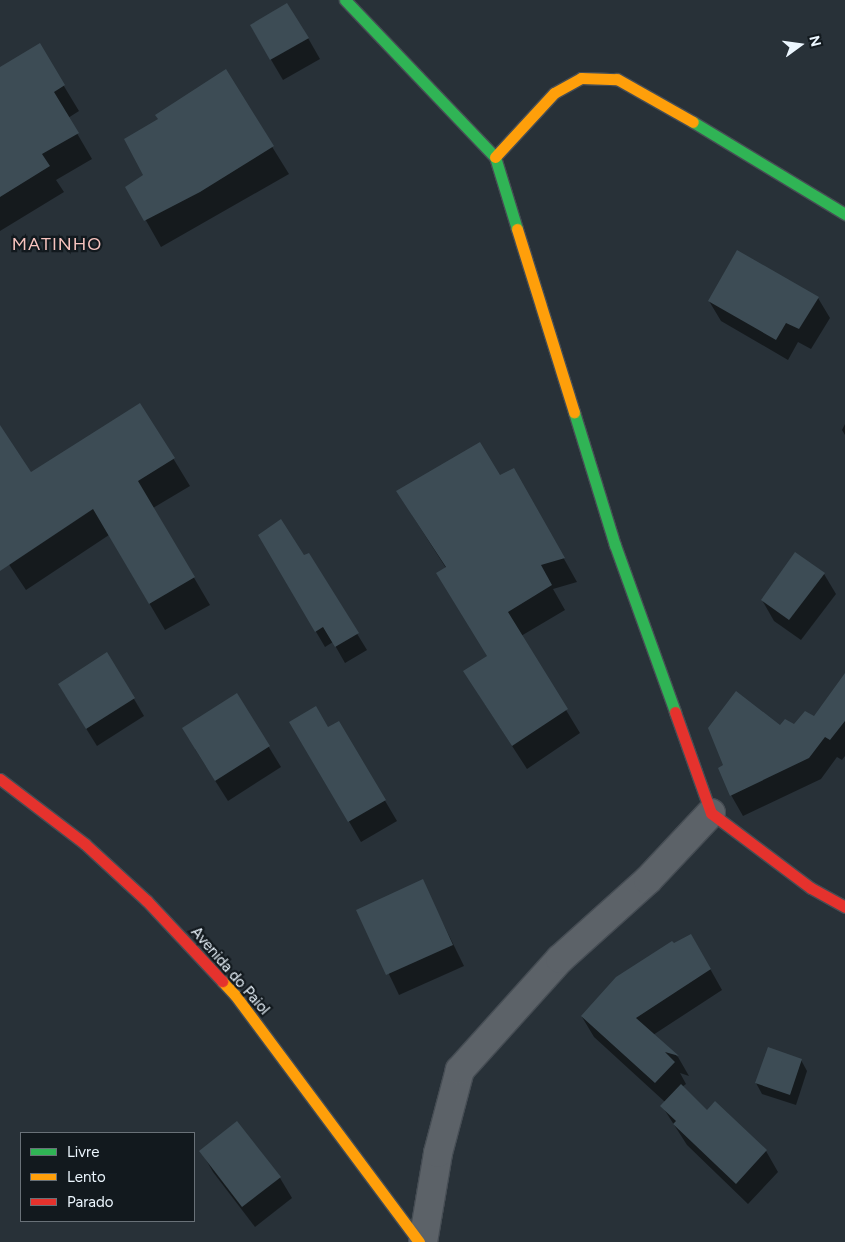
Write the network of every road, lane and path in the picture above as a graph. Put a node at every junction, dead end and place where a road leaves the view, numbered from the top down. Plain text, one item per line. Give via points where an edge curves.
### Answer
1 (345, 0) edge
2 (494, 158) junction
3 (845, 214) edge
4 (0, 779) edge
5 (711, 813) junction
6 (845, 907) edge
7 (419, 1242) edge
8 (423, 1242) edge

1 - 2 street
2 - 3 street via 554,93 581,78 617,79
2 - 5 street via 615,545
4 - 7 street, Avenida do Paiol via 85,844 147,901 235,995
5 - 6 street via 811,888
5 - 8 street via 648,880 560,959 460,1070 438,1153

